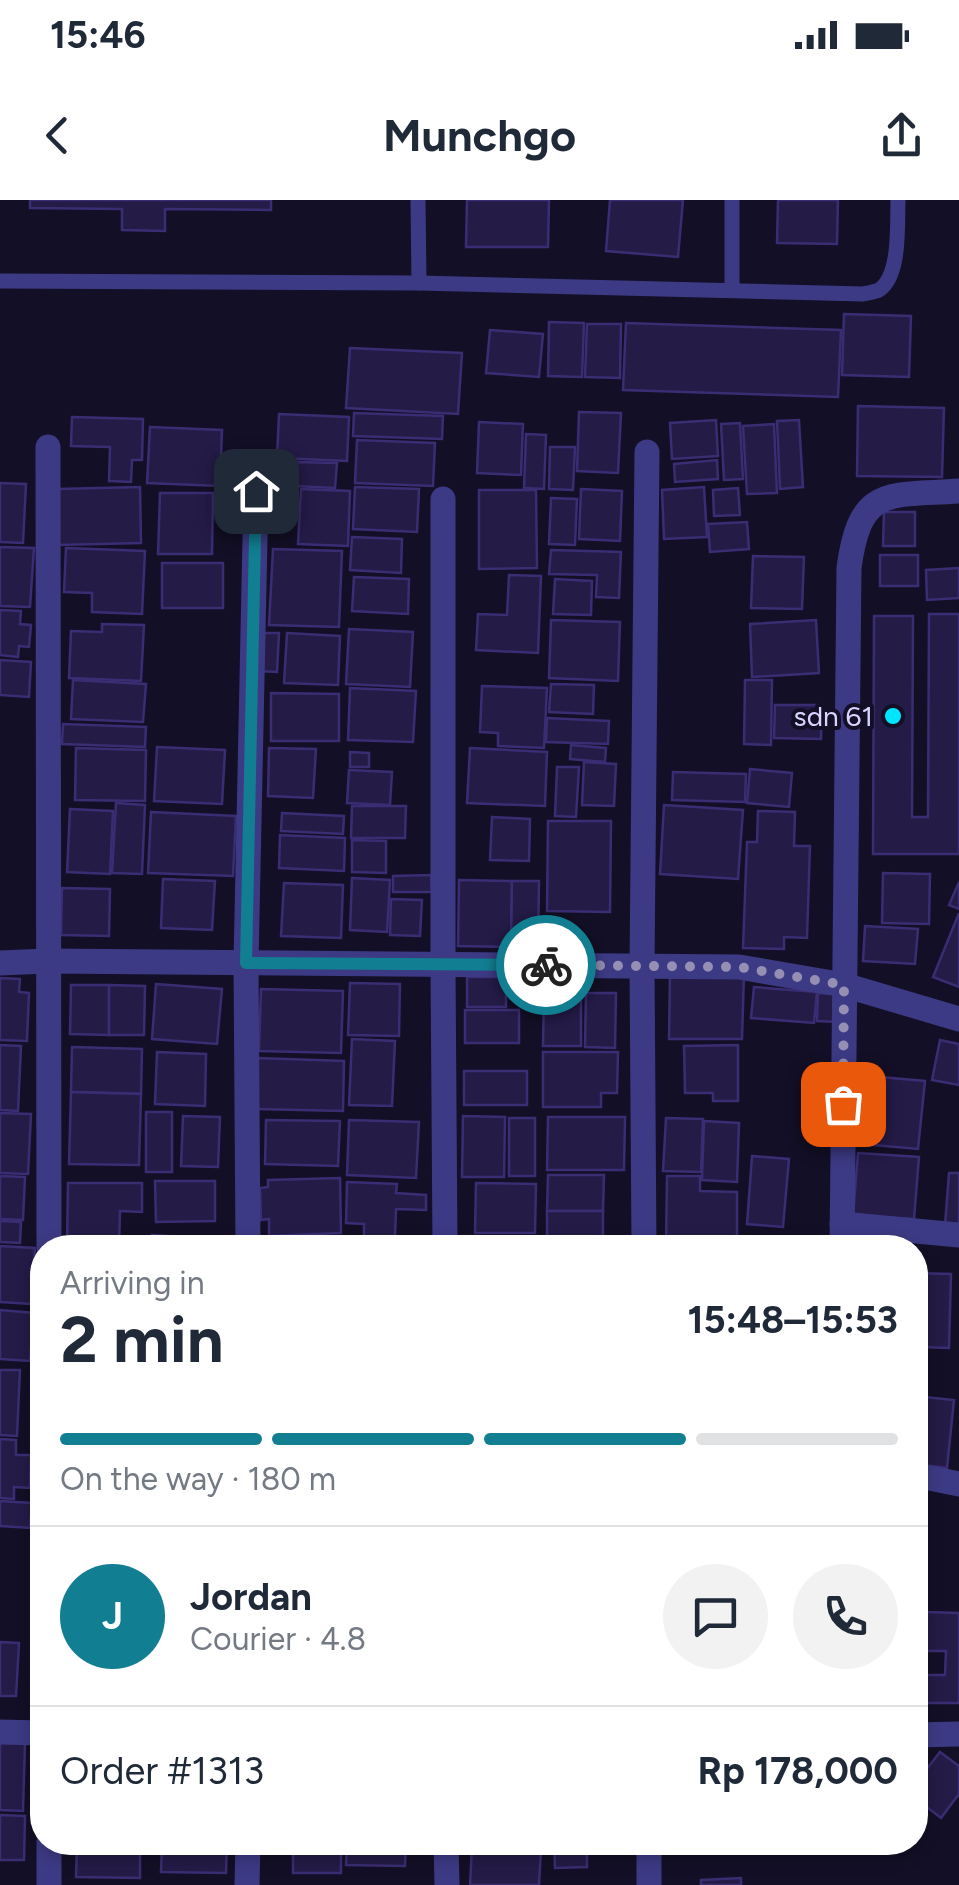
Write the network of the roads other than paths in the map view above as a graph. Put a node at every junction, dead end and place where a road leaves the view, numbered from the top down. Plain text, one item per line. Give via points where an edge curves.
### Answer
1 (418, 200) edge
2 (732, 200) edge
3 (898, 200) edge
4 (0, 281) edge
5 (419, 283) junction
6 (732, 290) junction
7 (48, 448) dead end
8 (647, 452) dead end
9 (256, 491) dead end
10 (959, 491) edge
11 (443, 499) dead end
12 (47, 961) junction
13 (0, 963) edge
14 (246, 963) junction
15 (443, 965) junction
16 (642, 965) junction
17 (844, 985) junction
18 (959, 1019) edge
19 (959, 1234) edge
20 (48, 1235) edge
21 (248, 1235) edge
22 (446, 1235) edge
23 (644, 1235) edge
24 (842, 1235) edge
25 (900, 1235) edge
26 (928, 1478) edge
27 (959, 1484) edge
28 (0, 1732) edge
29 (30, 1733) edge
30 (959, 1734) edge
31 (928, 1735) edge
32 (49, 1855) edge
33 (248, 1855) edge
34 (446, 1855) edge
35 (648, 1855) edge
36 (49, 1885) edge
37 (248, 1885) edge
38 (447, 1885) edge
39 (648, 1885) edge

1 - 5 lane
2 - 6 lane
3 - 6 lane via 896,253 877,292
4 - 5 lane
5 - 6 lane
7 - 12 street
8 - 16 street
9 - 14 street
10 - 17 street via 888,496 867,510 853,540
11 - 15 street
12 - 13 street
12 - 14 street
12 - 20 street
14 - 15 street
14 - 21 street
15 - 16 street
15 - 22 street
16 - 17 street via 739,967
16 - 23 street
17 - 18 street
17 - 24 street
19 - 25 street
26 - 27 street
28 - 29 street
30 - 31 street
32 - 36 street
33 - 37 street
34 - 38 street
35 - 39 street

